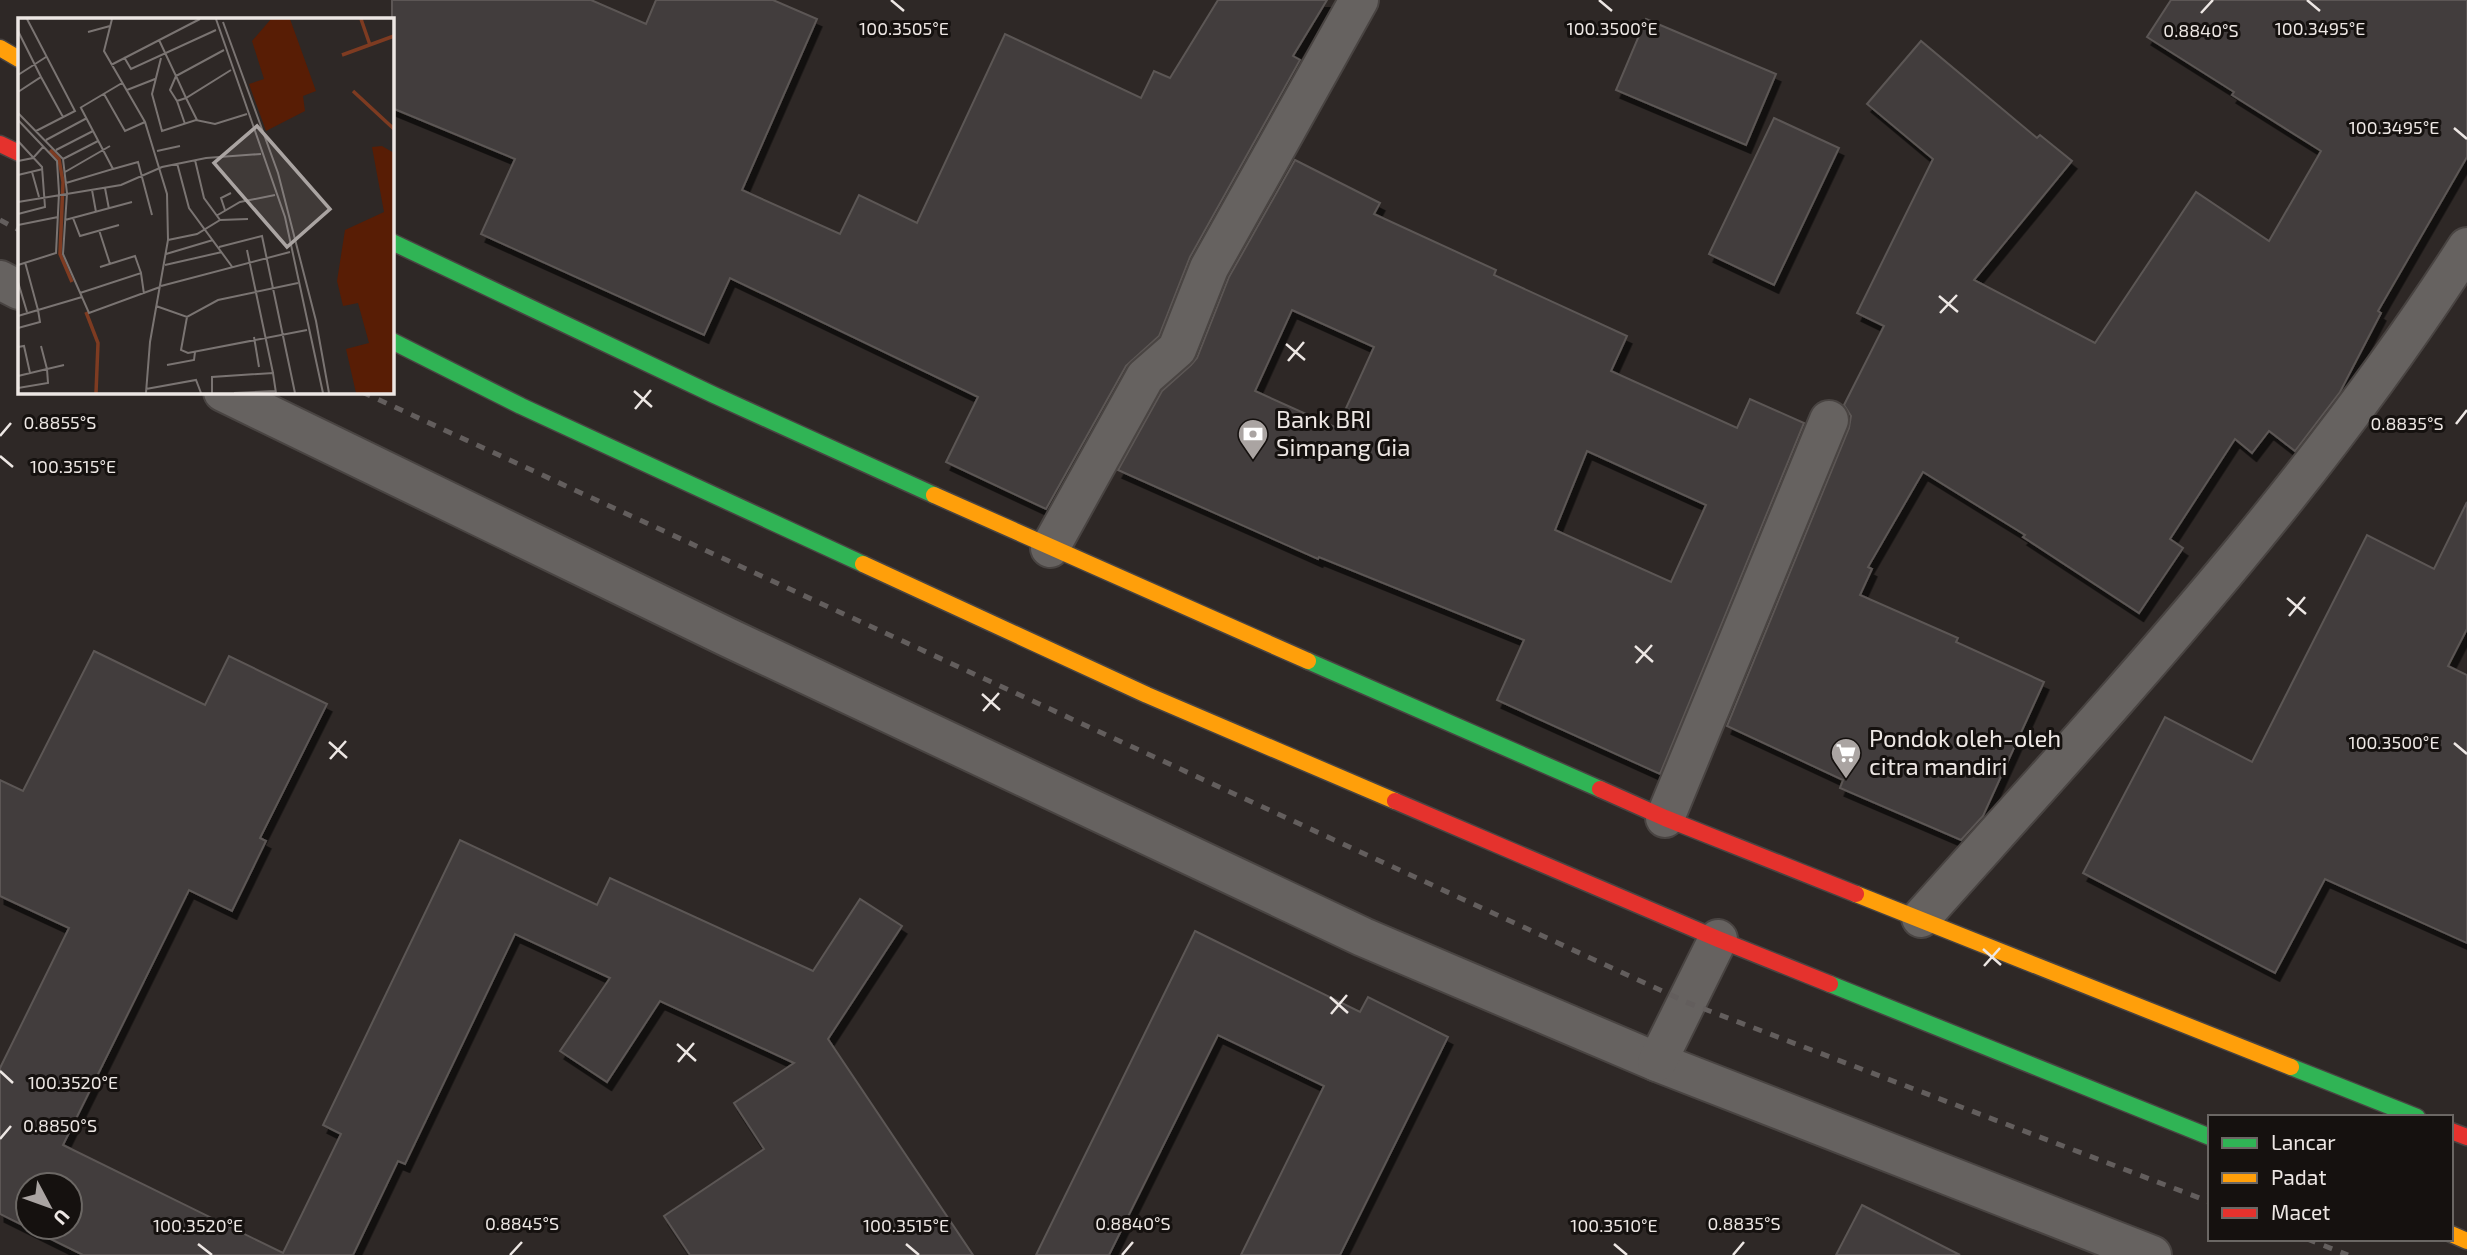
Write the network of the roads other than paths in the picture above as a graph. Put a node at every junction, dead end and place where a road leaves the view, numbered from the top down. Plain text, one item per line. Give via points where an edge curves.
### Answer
1 (1359, 0) edge
2 (0, 48) edge
3 (18, 58) edge
4 (0, 144) edge
5 (18, 153) edge
6 (394, 243) edge
7 (2467, 247) edge
8 (0, 280) edge
9 (18, 289) edge
10 (394, 342) edge
11 (227, 394) edge
12 (1829, 420) dead end
13 (1050, 548) junction
14 (1665, 818) junction
15 (1921, 918) junction
16 (1718, 939) junction
17 (1657, 1062) junction
18 (2412, 1115) edge
19 (2208, 1136) edge
20 (2152, 1255) edge

1 - 13 street via 1209,268 1177,349 1145,377
2 - 3 highway
4 - 5 highway
6 - 13 highway
7 - 15 street via 2335,438 2176,632
8 - 9 street
10 - 16 highway via 521,406 1147,695
11 - 17 street via 727,637 1363,937
12 - 14 street
13 - 14 highway
14 - 15 highway
15 - 18 highway
16 - 17 street
16 - 19 highway
17 - 20 street

